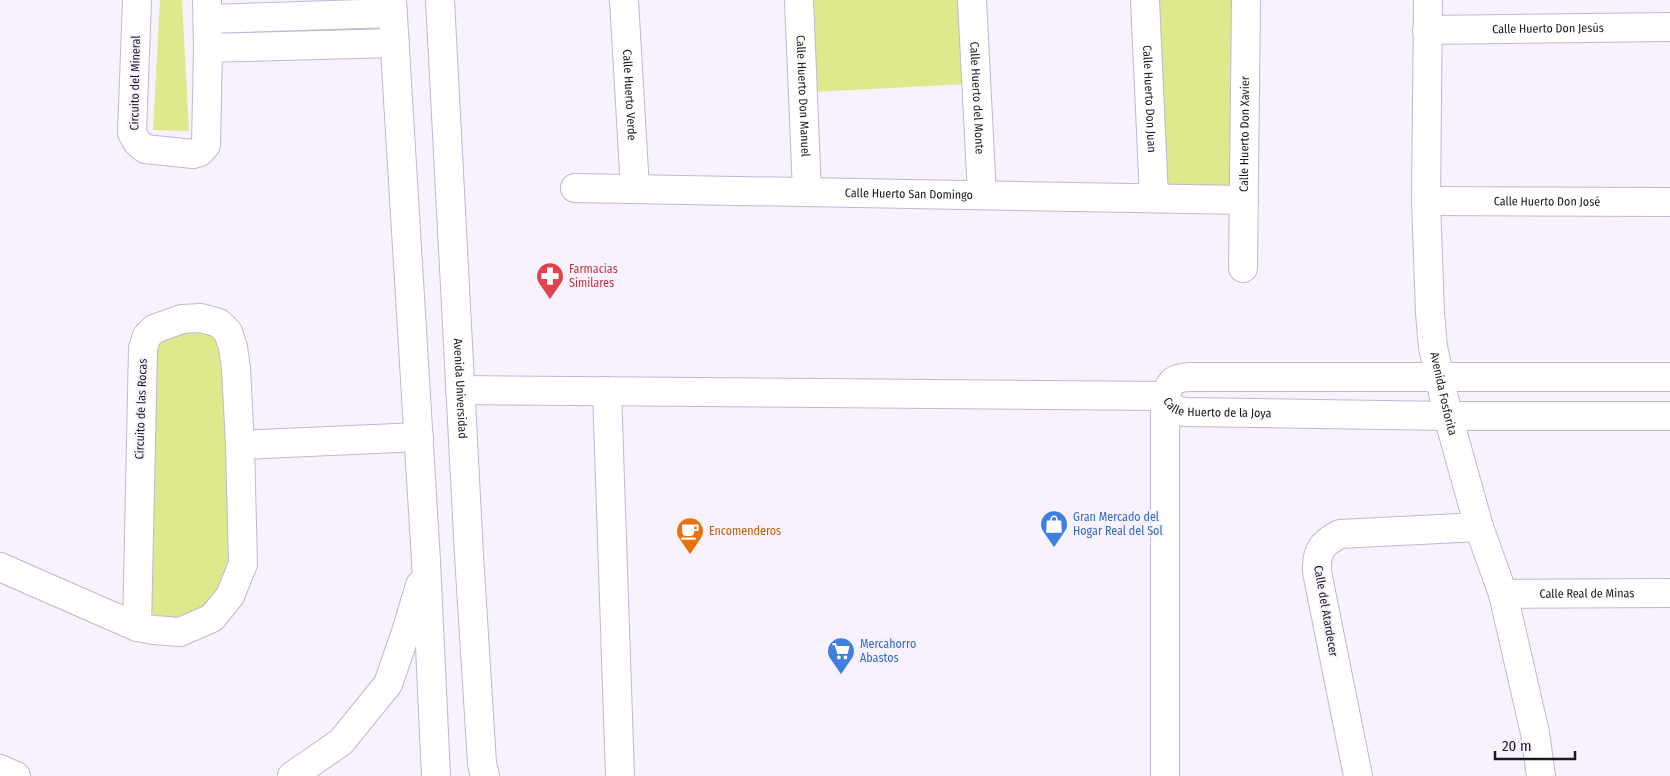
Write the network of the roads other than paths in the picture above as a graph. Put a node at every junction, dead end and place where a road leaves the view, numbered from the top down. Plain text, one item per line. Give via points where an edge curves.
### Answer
1 (137, 0) edge
2 (440, 0) edge
3 (624, 0) edge
4 (798, 0) edge
5 (972, 0) edge
6 (1145, 0) edge
7 (1246, 0) edge
8 (1428, 0) edge
9 (393, 6) edge
10 (207, 10) edge
11 (1670, 27) edge
12 (1428, 30) junction
13 (395, 43) junction
14 (208, 48) junction
15 (575, 188) dead end
16 (635, 189) junction
17 (807, 192) junction
18 (982, 195) junction
19 (1154, 198) junction
20 (1244, 200) junction
21 (1426, 201) junction
22 (1670, 202) edge
23 (1243, 268) dead end
24 (1670, 377) edge
25 (1439, 378) junction
26 (460, 390) junction
27 (607, 391) junction
28 (1165, 396) junction
29 (1448, 416) junction
30 (1670, 416) edge
31 (419, 437) junction
32 (240, 445) junction
33 (1479, 527) junction
34 (469, 555) junction
35 (426, 561) junction
36 (0, 567) edge
37 (1670, 593) edge
38 (1503, 594) junction
39 (137, 627) junction
40 (0, 769) edge
41 (16, 776) edge
42 (293, 776) edge
43 (436, 776) edge
44 (485, 776) edge
45 (620, 776) edge
46 (1165, 776) edge
47 (1358, 776) edge
48 (1541, 776) edge

1 - 14 street, Circuito del Mineral via 132,133 144,149 193,154 206,145
2 - 26 street, Avenida Universidad
3 - 16 street, Calle Huerto Verde
4 - 17 street, Calle Huerto Don Manuel
5 - 18 street, Calle Huerto del Monte
6 - 19 street, Calle Huerto Don Juan
7 - 20 street, Calle Huerto Don Xavier
8 - 12 street, Avenida Fosforita
9 - 10 street, Circuito del Mineral
9 - 13 street
10 - 14 street, Circuito del Mineral
11 - 12 street, Calle Huerto Don Jesús
12 - 21 street, Avenida Fosforita
13 - 14 street
13 - 31 street
15 - 16 street, Calle Huerto San Domingo
16 - 17 street, Calle Huerto San Domingo
17 - 18 street, Calle Huerto San Domingo
18 - 19 street, Calle Huerto San Domingo
19 - 20 street, Calle Huerto San Domingo
20 - 23 street, Calle Huerto Don Xavier
21 - 22 street, Calle Huerto Don José
21 - 25 street, Avenida Fosforita via 1430,313
24 - 25 street, Calle Huerto de la Joya
25 - 28 street, Calle Huerto de la Joya via 1190,376 1177,378 1169,384
25 - 29 street, Avenida Fosforita
26 - 27 street
26 - 34 street, Avenida Universidad
27 - 28 street
27 - 45 street
28 - 29 street, Calle Huerto de la Joya via 1169,405 1177,411 1186,412
28 - 46 street
29 - 30 street, Calle Huerto de la Joya
29 - 33 street, Avenida Fosforita
31 - 32 street
31 - 35 street
32 - 39 street, Circuito de las Rocas via 243,564 230,596 212,618 180,632
32 - 39 street, Circuito de las Rocas via 236,368 228,332 220,323 201,318 182,319 154,329 147,336 143,348 141,373
33 - 38 street, Avenida Fosforita
33 - 47 street, Calle del Atardecer via 1340,534 1321,548 1316,560 1317,572
34 - 35 street
34 - 44 street, Avenida Universidad
35 - 42 street via 388,684 341,742
35 - 43 street
36 - 39 street, Circuito de las Rocas
37 - 38 street, Calle Real de Minas
38 - 48 street, Avenida Fosforita via 1535,733
40 - 41 street

